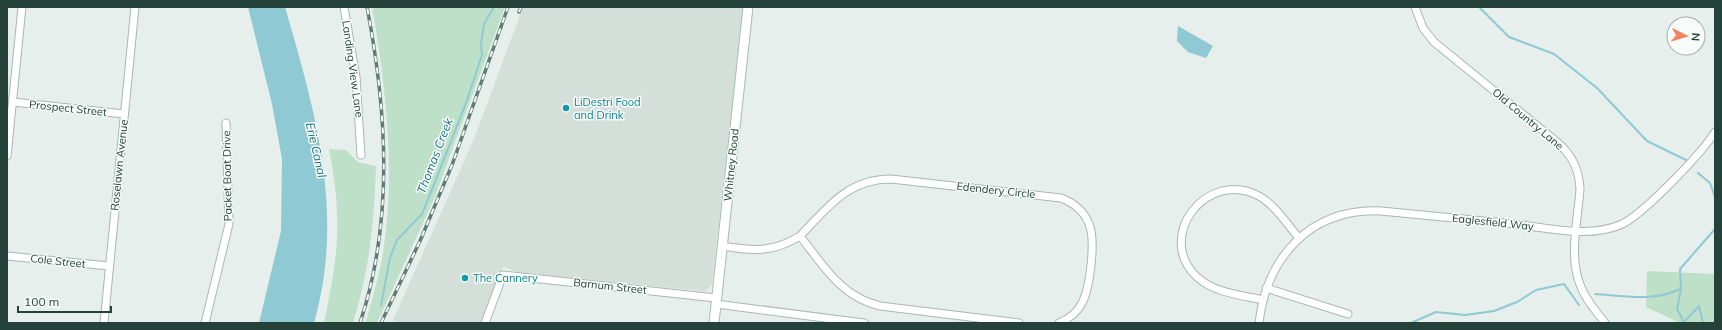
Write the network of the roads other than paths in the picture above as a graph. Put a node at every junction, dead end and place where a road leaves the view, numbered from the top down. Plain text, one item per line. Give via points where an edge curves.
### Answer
1 (22, 7) edge
2 (135, 7) edge
3 (344, 7) edge
4 (748, 7) edge
5 (1415, 7) edge
6 (13, 102) junction
7 (124, 114) junction
8 (226, 122) dead end
9 (1715, 132) edge
10 (361, 154) dead end
11 (7, 156) edge
12 (1577, 231) junction
13 (800, 236) junction
14 (1299, 238) junction
15 (722, 246) junction
16 (7, 256) edge
17 (109, 266) junction
18 (1266, 288) junction
19 (1263, 300) junction
20 (716, 301) junction
21 (1348, 314) dead end
22 (104, 323) edge
23 (206, 323) edge
24 (485, 323) edge
25 (714, 323) edge
26 (864, 323) edge
27 (1019, 323) edge
28 (1059, 323) edge
29 (1259, 323) edge
30 (1606, 323) edge

1 - 6 street
2 - 7 street, Roselawn Avenue
3 - 10 street, Landing View Lane via 356,77
4 - 15 main road, Whitney Road
5 - 12 street, Old Country Lane via 1423,28 1434,42 1557,142 1572,159 1580,179
6 - 7 street, Prospect Street
6 - 11 street
7 - 17 street, Roselawn Avenue
8 - 23 street, Packet Boat Drive via 229,224
9 - 12 street, Eaglesfield Way via 1702,151 1634,218 1612,228
12 - 14 street, Eaglesfield Way via 1369,210 1346,213 1333,218
12 - 30 street, Old Country Lane via 1575,254 1578,279 1584,294
13 - 15 street, Edendery Circle via 768,250
13 - 27 street via 834,280 864,302
13 - 28 street, Edendery Circle via 845,192 859,184 874,180 891,179 1061,198 1073,203 1084,214 1092,238 1085,298 1073,315
14 - 18 street, Eaglesfield Way via 1281,257
14 - 19 street via 1264,200 1246,192 1219,192 1201,201 1191,212 1183,231 1182,245 1186,261 1193,272 1204,283 1216,289
15 - 20 main road, Whitney Road
16 - 17 street, Cole Street
17 - 22 street, Roselawn Avenue
18 - 19 street, Eaglesfield Way
18 - 21 street
19 - 29 street, Eaglesfield Way
20 - 24 street, Barnum Street via 503,275
20 - 25 main road, Whitney Road
20 - 26 street, Barnum Street

